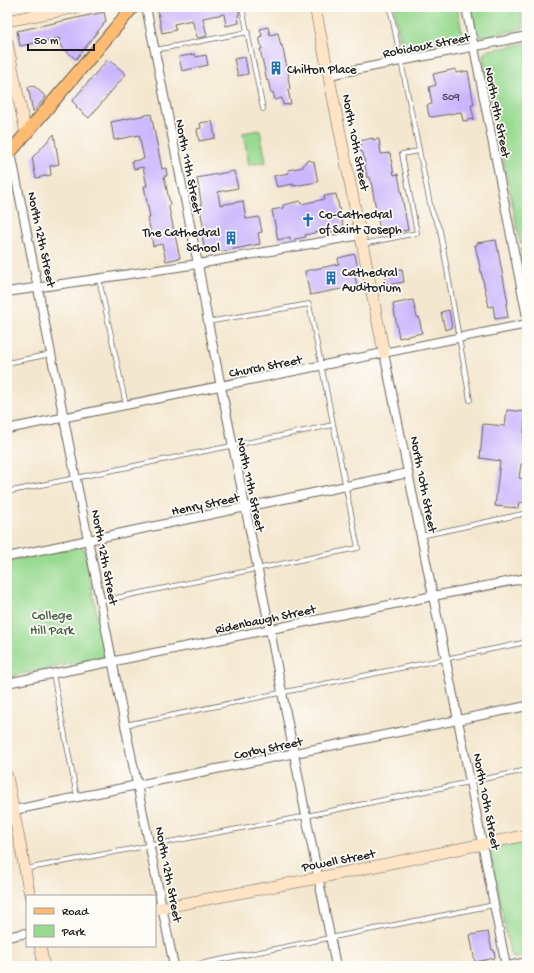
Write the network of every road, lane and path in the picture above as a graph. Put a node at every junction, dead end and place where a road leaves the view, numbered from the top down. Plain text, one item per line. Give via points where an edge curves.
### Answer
1 (78, 7) edge
2 (133, 7) edge
3 (146, 7) edge
4 (242, 7) edge
5 (315, 7) edge
6 (390, 7) edge
7 (466, 7) edge
8 (7, 21) edge
9 (248, 32) junction
10 (527, 36) edge
11 (7, 42) edge
12 (474, 46) junction
13 (155, 50) junction
14 (401, 61) junction
15 (329, 75) junction
16 (263, 109) dead end
17 (26, 134) junction
18 (419, 151) junction
19 (9, 154) edge
20 (362, 239) junction
21 (198, 264) junction
22 (99, 279) junction
23 (38, 287) junction
24 (7, 292) edge
25 (527, 317) edge
26 (208, 322) junction
27 (527, 324) edge
28 (458, 338) junction
29 (384, 353) junction
30 (51, 354) junction
31 (7, 363) edge
32 (322, 365) junction
33 (220, 386) junction
34 (470, 400) dead end
35 (126, 405) junction
36 (64, 417) junction
37 (333, 425) junction
38 (7, 429) edge
39 (232, 445) junction
40 (408, 473) junction
41 (76, 477) junction
42 (345, 486) junction
43 (7, 492) edge
44 (245, 507) junction
45 (527, 514) edge
46 (421, 536) junction
47 (88, 540) junction
48 (7, 557) edge
49 (258, 569) junction
50 (527, 578) edge
51 (433, 596) junction
52 (101, 601) junction
53 (270, 630) junction
54 (527, 642) edge
55 (445, 659) junction
56 (113, 662) junction
57 (53, 674) junction
58 (7, 683) edge
59 (282, 692) junction
60 (527, 706) edge
61 (458, 720) junction
62 (125, 725) junction
63 (294, 754) junction
64 (527, 770) edge
65 (7, 776) edge
66 (470, 782) junction
67 (138, 785) junction
68 (77, 798) junction
69 (14, 810) junction
70 (306, 816) junction
71 (527, 835) edge
72 (150, 845) junction
73 (483, 845) junction
74 (25, 869) junction
75 (318, 878) junction
76 (30, 895) edge
77 (494, 905) junction
78 (159, 908) edge
79 (26, 933) edge
80 (7, 937) edge
81 (331, 938) junction
82 (40, 947) edge
83 (527, 962) edge
84 (44, 966) edge
85 (174, 966) edge
86 (189, 966) edge
87 (336, 966) edge
88 (507, 966) edge

1 - 8 street
2 - 17 main road
3 - 13 street, North 11th Street
4 - 9 lane
5 - 15 street, North 10th Street
6 - 14 lane
7 - 12 street, North 9th Street
9 - 13 lane
9 - 16 lane
10 - 12 street, Robidoux Street
11 - 17 street
12 - 14 street, Robidoux Street
12 - 25 street, North 9th Street
13 - 21 street, North 11th Street
14 - 15 street, Robidoux Street
14 - 18 lane
15 - 20 street, North 10th Street
17 - 19 main road
18 - 20 lane via 402,154 417,233
18 - 28 lane via 431,209 440,230
19 - 23 street, North 12th Street
20 - 21 street
20 - 29 street, North 10th Street
21 - 22 street
21 - 26 street, North 11th Street
22 - 23 street
22 - 35 lane
23 - 24 street
23 - 30 street, North 12th Street
26 - 32 lane via 310,304
26 - 33 street, North 11th Street
27 - 28 street, Church Street
28 - 29 street, Church Street
28 - 34 lane
29 - 32 street, Church Street
29 - 40 street, North 10th Street
30 - 31 lane
30 - 36 street, North 12th Street
32 - 33 street, Church Street
32 - 37 lane
33 - 35 street, Church Street
33 - 39 street, North 11th Street
35 - 36 street, Church Street
36 - 38 street, Church Street
36 - 41 street, North 12th Street
37 - 39 lane
37 - 42 lane
39 - 41 lane
39 - 44 street, North 11th Street
40 - 42 street, Henry Street
40 - 46 street, North 10th Street
41 - 43 lane
41 - 47 street, North 12th Street
42 - 44 street, Henry Street
42 - 49 lane via 358,548
44 - 47 street, Henry Street
44 - 49 street, North 11th Street
45 - 46 lane
46 - 51 street, North 10th Street
47 - 48 street, Henry Street
47 - 52 street, North 12th Street
49 - 52 lane
49 - 53 street, North 11th Street
50 - 51 street, Ridenbaugh Street
51 - 53 street, Ridenbaugh Street
51 - 55 street, North 10th Street
52 - 56 street, North 12th Street
53 - 56 street, Ridenbaugh Street
53 - 59 street, North 11th Street
54 - 55 lane
55 - 59 lane
55 - 61 street, North 10th Street
56 - 57 street, Ridenbaugh Street
56 - 62 street, North 12th Street
57 - 58 street, Ridenbaugh Street
57 - 68 lane
59 - 62 lane
59 - 63 street, North 11th Street
60 - 61 street, Corby Street
61 - 63 street, Corby Street
61 - 66 street, North 10th Street
62 - 67 street, North 12th Street
63 - 67 street, Corby Street
63 - 70 street, North 11th Street
64 - 66 lane
65 - 69 street
66 - 70 lane
66 - 73 street, North 10th Street
67 - 68 street, Corby Street
67 - 72 street, North 12th Street
68 - 69 street, Corby Street
69 - 74 street
70 - 72 lane
70 - 75 street, North 11th Street
71 - 73 street, Powell Street
72 - 74 lane
72 - 78 street, North 12th Street
73 - 75 street, Powell Street
73 - 77 street, North 10th Street
74 - 76 street
75 - 78 street, Powell Street
75 - 81 street, North 11th Street
77 - 81 lane
77 - 88 street, North 10th Street
78 - 85 street, North 12th Street
79 - 80 street
81 - 86 lane
81 - 87 street, North 11th Street
82 - 84 street
83 - 88 street

